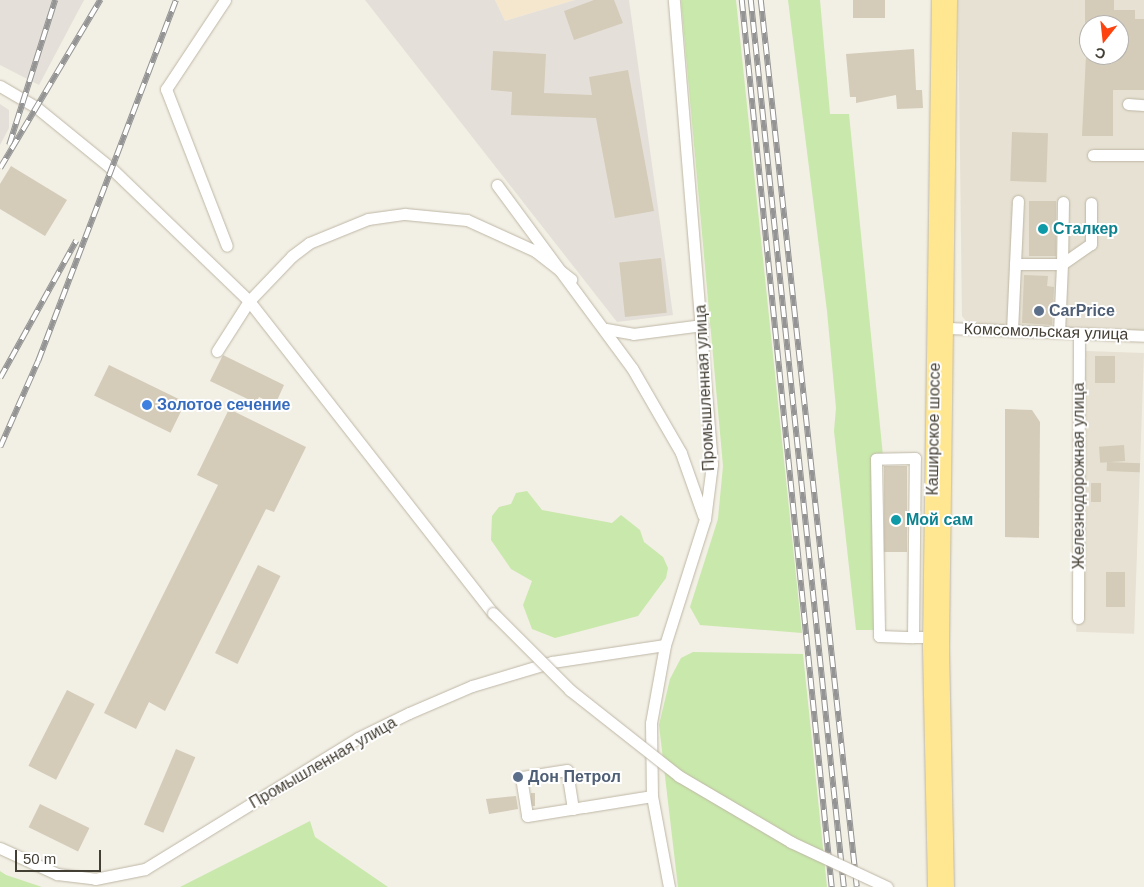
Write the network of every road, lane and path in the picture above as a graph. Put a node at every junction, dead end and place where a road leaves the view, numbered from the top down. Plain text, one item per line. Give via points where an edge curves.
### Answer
1 (225, 0) edge
2 (674, 0) edge
3 (939, 0) edge
4 (950, 0) edge
5 (0, 86) edge
6 (1128, 104) dead end
7 (1144, 105) edge
8 (1093, 155) dead end
9 (1144, 155) edge
10 (496, 185) dead end
11 (1018, 202) dead end
12 (1063, 202) dead end
13 (1091, 203) dead end
14 (227, 246) dead end
15 (1015, 264) junction
16 (1062, 264) junction
17 (571, 280) junction
18 (249, 301) junction
19 (702, 325) junction
20 (606, 328) junction
21 (948, 328) junction
22 (1012, 331) junction
23 (1059, 332) junction
24 (1079, 333) junction
25 (1144, 336) edge
26 (217, 352) dead end
27 (704, 519) junction
28 (1078, 618) dead end
29 (913, 637) junction
30 (930, 637) junction
31 (665, 645) junction
32 (652, 796) junction
33 (573, 809) junction
34 (0, 848) edge
35 (668, 887) edge
36 (887, 887) edge
37 (935, 887) edge
38 (947, 887) edge

1 - 14 street via 166,89
2 - 19 street, Промышленная улица
3 - 30 main road, Каширское шоссе
4 - 21 main road, Каширское шоссе
5 - 18 street via 36,107 112,168
6 - 7 street
8 - 9 street
10 - 17 street
11 - 15 street
12 - 16 street
13 - 16 street via 1091,244
15 - 16 street
15 - 22 street
16 - 23 street
17 - 18 street via 534,251 501,233 459,219 405,214 368,219 309,243
17 - 20 street
18 - 26 street
18 - 36 street, bridge via 493,613 570,690 665,766 761,826
19 - 20 street via 633,334
19 - 27 street, Промышленная улица via 712,464
20 - 27 street via 681,453
21 - 22 street, Комсомольская улица
21 - 38 main road, Каширское шоссе via 942,648
22 - 23 street, Комсомольская улица
23 - 24 street, Комсомольская улица
24 - 25 street, Комсомольская улица
24 - 28 street, Железнодорожная улица
27 - 31 street, Промышленная улица
29 - 29 street via 879,636 876,459 915,458
29 - 30 street
30 - 37 main road, Каширское шоссе
31 - 32 street via 651,723
31 - 34 street, Промышленная улица via 552,662 472,686 409,713 358,738 145,869 86,878 57,874
32 - 33 street
32 - 35 street
33 - 33 street via 527,816 521,777 567,770

